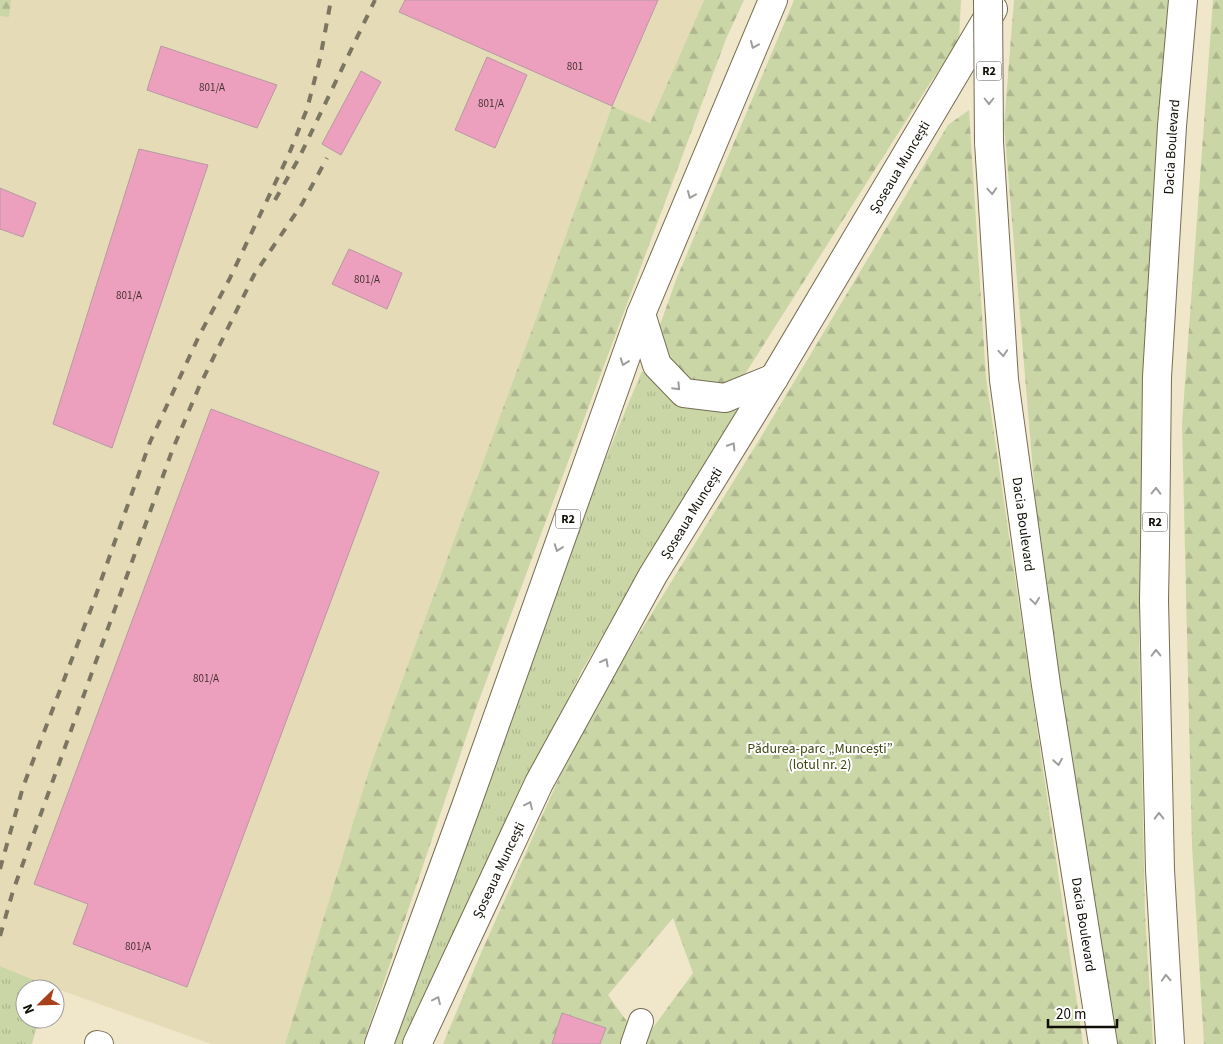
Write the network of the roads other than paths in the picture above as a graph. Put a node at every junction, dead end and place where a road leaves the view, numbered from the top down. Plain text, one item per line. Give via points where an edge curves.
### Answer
1 (773, 0) edge
2 (988, 0) edge
3 (998, 0) edge
4 (1183, 0) edge
5 (641, 314) junction
6 (774, 378) junction
7 (641, 1021) dead end
8 (379, 1044) edge
9 (417, 1044) edge
10 (633, 1044) edge
11 (1103, 1044) edge
12 (1170, 1044) edge

1 -> 5 main road, R2
2 -> 11 main road, Dacia Boulevard / R2, bridge via 989,142 1004,380 1046,685
3 - 6 main road, Șoseaua Muncești
12 -> 4 main road, Dacia Boulevard / R2 via 1160,870 1155,582 1157,377
5 -> 6 main road via 657,365 684,394 725,398
5 -> 8 main road, R2
9 -> 6 main road, Șoseaua Muncești via 539,783 653,575
7 - 10 lane

